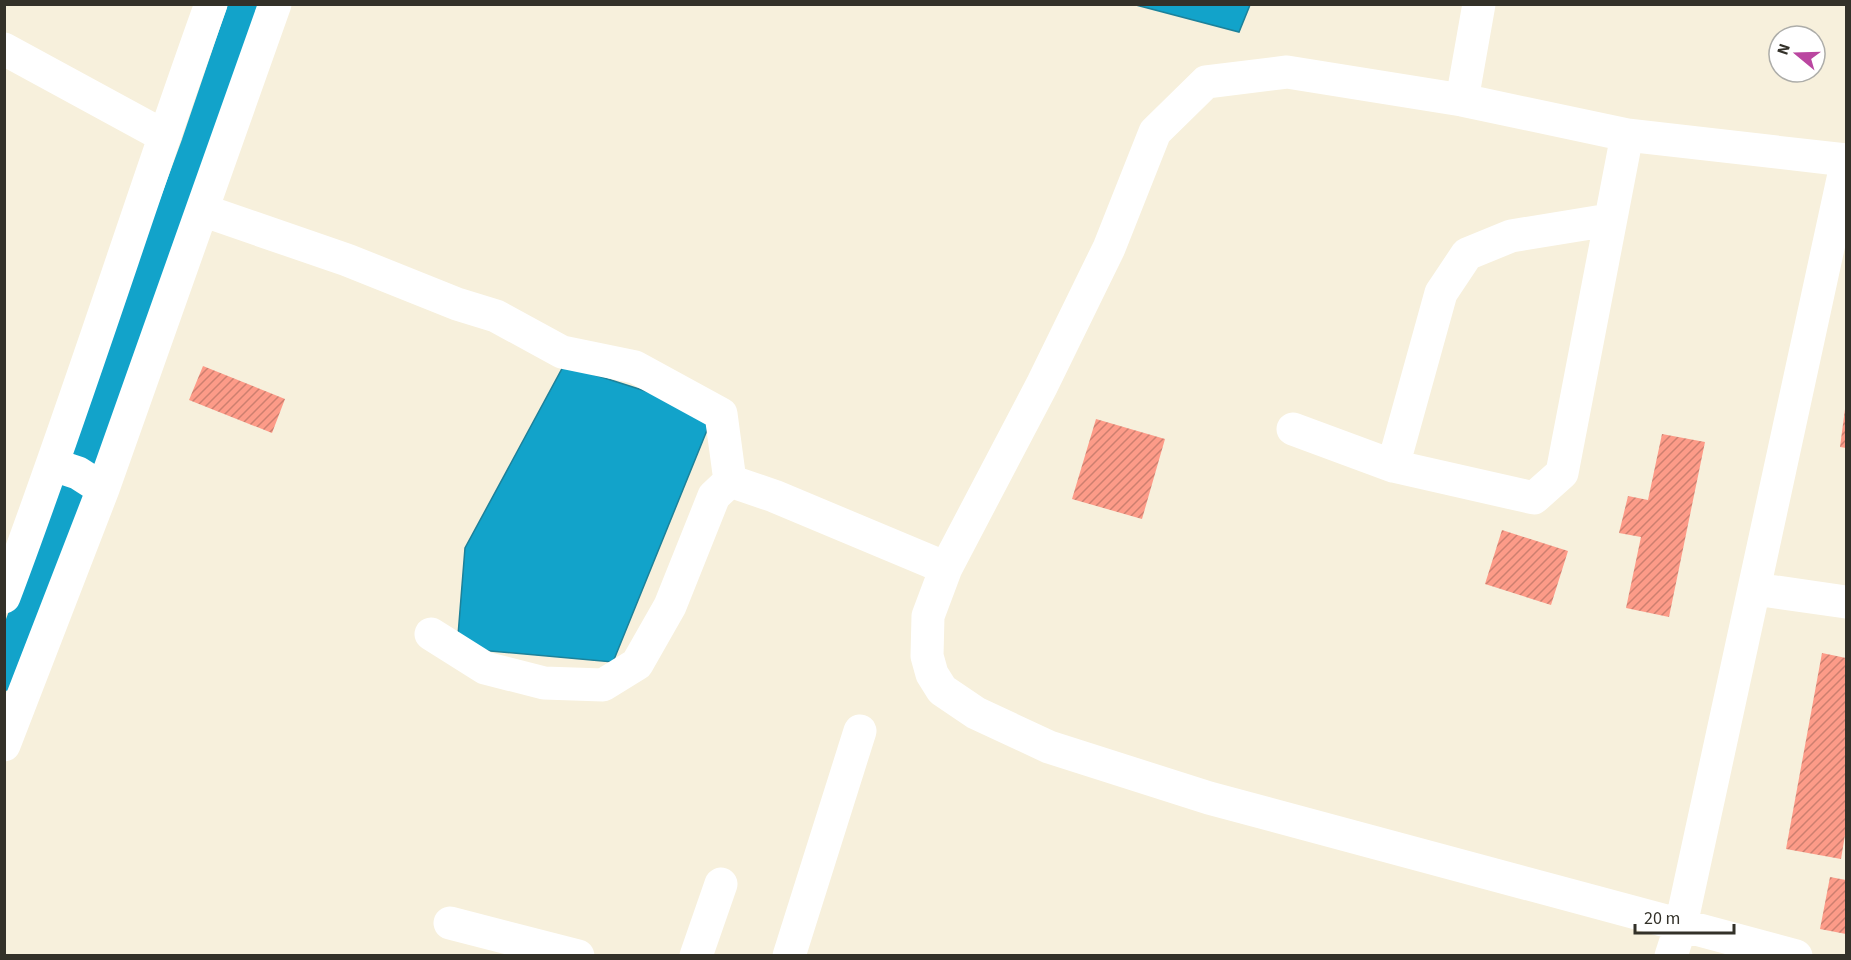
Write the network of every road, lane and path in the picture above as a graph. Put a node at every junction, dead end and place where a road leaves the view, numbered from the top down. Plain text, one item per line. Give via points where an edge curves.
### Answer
1 (211, 4) edge
2 (275, 4) edge
3 (1479, 4) edge
4 (4, 50) edge
5 (1462, 100) junction
6 (1627, 135) junction
7 (164, 136) junction
8 (1846, 160) edge
9 (1846, 165) edge
10 (202, 210) junction
11 (1609, 220) junction
12 (1293, 429) dead end
13 (54, 465) junction
14 (1393, 466) junction
15 (730, 482) junction
16 (103, 489) junction
17 (946, 568) junction
18 (1755, 589) junction
19 (4, 597) edge
20 (1846, 602) edge
21 (431, 634) dead end
22 (860, 731) dead end
23 (4, 745) edge
24 (721, 884) dead end
25 (450, 923) dead end
26 (1676, 940) edge
27 (578, 956) edge
28 (696, 956) edge
29 (789, 956) edge
30 (1796, 956) edge

1 - 7 street
2 - 10 street
3 - 5 street
4 - 7 street
5 - 6 street
5 - 17 street via 1287,72 1206,82 1155,132 1104,258
6 - 8 street
6 - 11 street
7 - 13 street
9 - 18 street
10 - 15 street via 496,316 562,352 634,367 684,392 721,414
10 - 16 street
11 - 14 street via 1511,236 1467,254 1441,293
11 - 14 street via 1562,473 1534,498
12 - 14 street
13 - 16 street via 78,473
13 - 19 street
15 - 17 street via 774,496
15 - 21 street via 714,496 670,606 637,664 603,684 544,683 485,668
16 - 23 street
17 - 26 street via 928,616 927,656 942,690 976,713 1049,747
18 - 20 street
18 - 26 street
22 - 29 street
24 - 28 street
25 - 27 street
26 - 30 street

